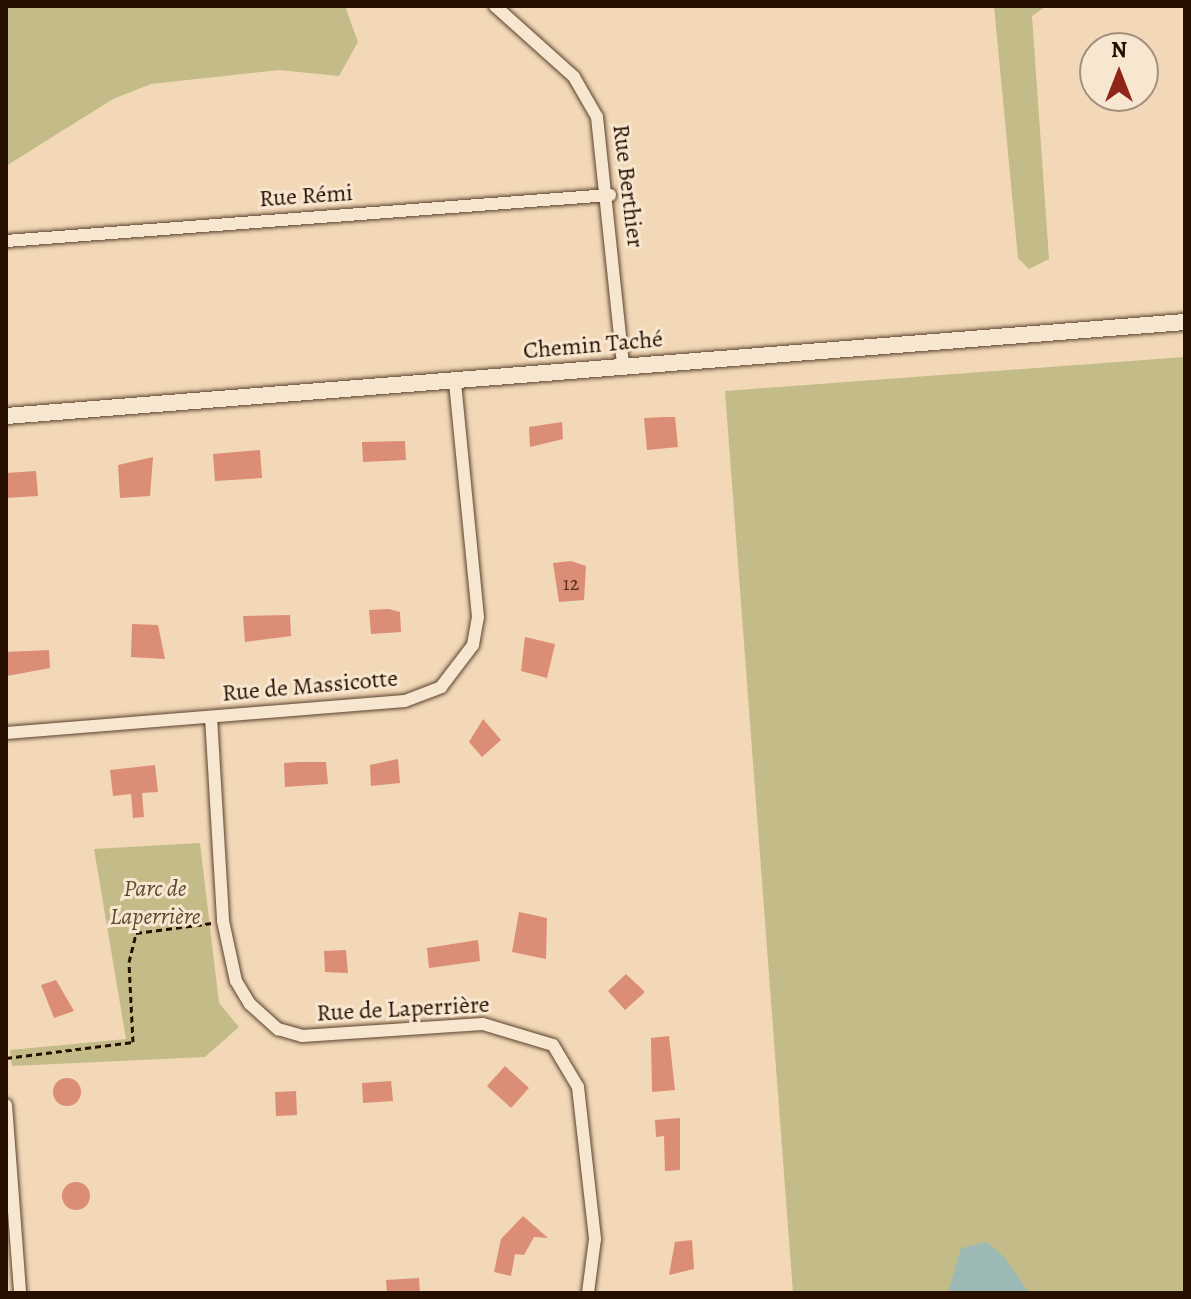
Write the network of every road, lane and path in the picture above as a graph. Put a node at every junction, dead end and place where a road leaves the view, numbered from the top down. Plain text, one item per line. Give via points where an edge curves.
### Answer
1 (495, 6) edge
2 (610, 195) junction
3 (6, 241) edge
4 (1185, 322) edge
5 (623, 366) junction
6 (455, 381) junction
7 (6, 416) edge
8 (211, 717) junction
9 (6, 733) edge
10 (223, 921) junction
11 (6, 1058) edge
12 (6, 1105) edge
13 (20, 1293) edge
14 (588, 1293) edge

1 - 2 street, Rue Berthier via 540,41 589,99
2 - 3 street, Rue Rémi
2 - 5 street, Rue Berthier
4 - 5 street, Chemin Taché
5 - 6 street, Chemin Taché
6 - 7 street, Chemin Taché
6 - 8 street, Rue de Massicotte via 478,587 473,645 462,667 441,687 405,701
8 - 9 street, Rue de Massicotte
8 - 10 street, Rue de Laperrière
10 - 11 path via 136,933 129,962 133,1042
10 - 14 street, Rue de Laperrière via 236,981 278,1029 302,1036 483,1024 537,1037 564,1056 578,1087 595,1239
12 - 13 street

